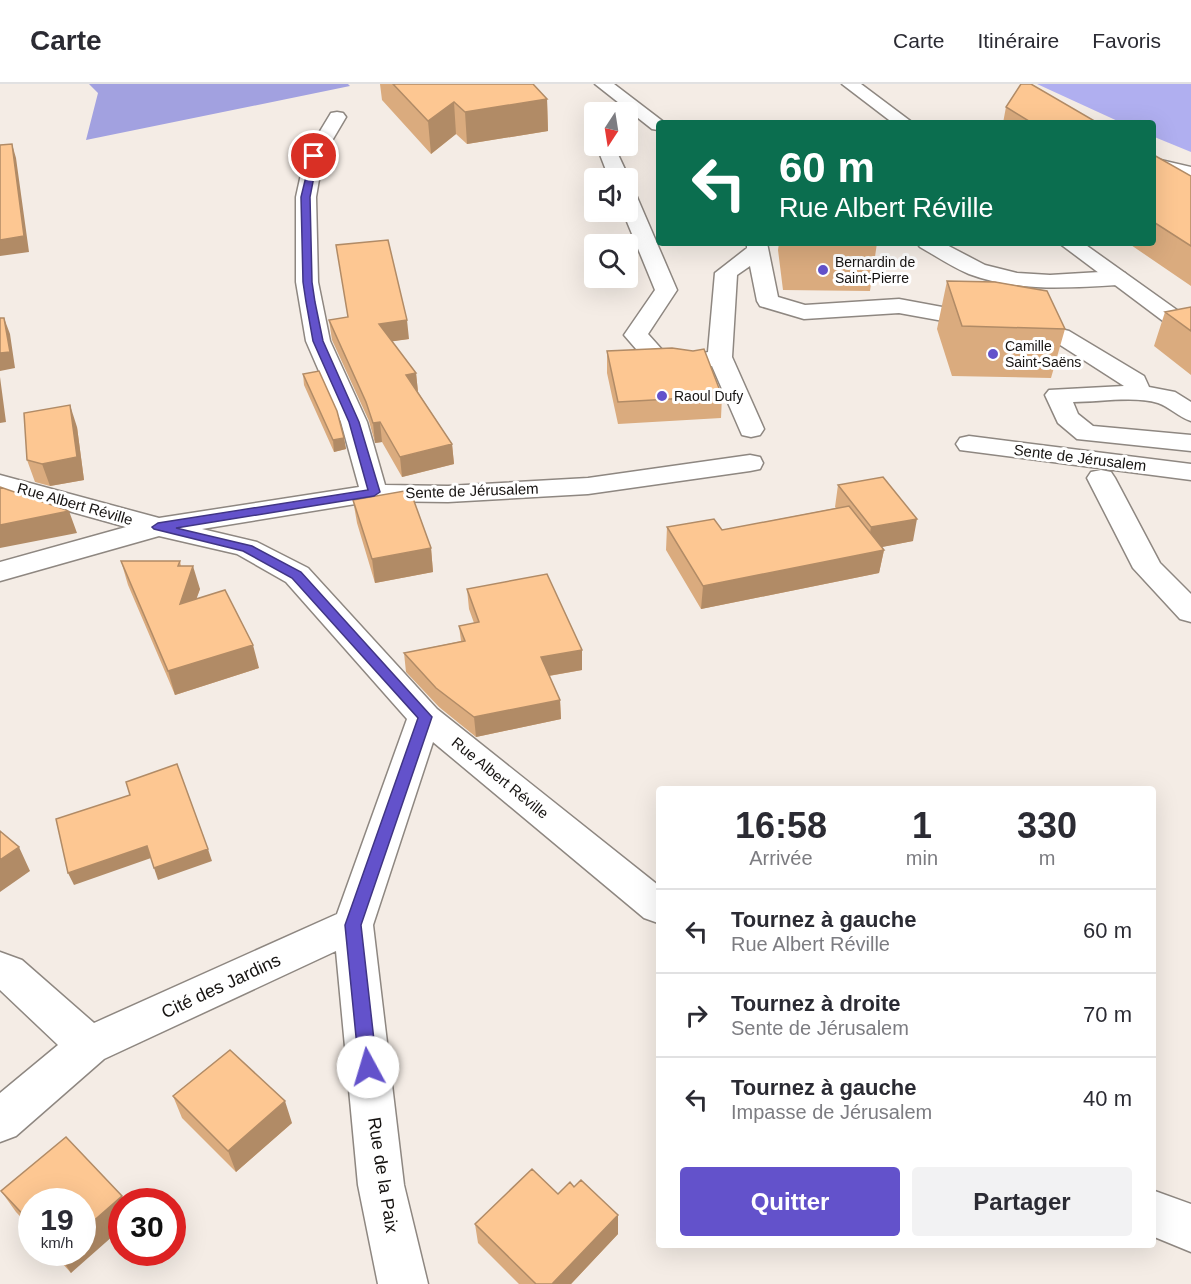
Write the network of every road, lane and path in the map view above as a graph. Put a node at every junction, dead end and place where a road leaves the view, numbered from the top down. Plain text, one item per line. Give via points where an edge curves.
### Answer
1 (603, 84) edge
2 (850, 84) edge
3 (337, 117) dead end
4 (900, 120) edge
5 (656, 124) edge
6 (1156, 165) edge
7 (1191, 173) edge
8 (637, 222) edge
9 (933, 246) edge
10 (1074, 246) edge
11 (757, 247) edge
12 (1117, 278) junction
13 (1191, 331) edge
14 (720, 357) junction
15 (1139, 393) junction
16 (1191, 413) edge
17 (751, 429) dead end
18 (1191, 443) edge
19 (969, 444) dead end
20 (750, 463) dead end
21 (1191, 472) edge
22 (1101, 478) dead end
23 (0, 483) edge
24 (374, 492) junction
25 (158, 527) junction
26 (0, 572) edge
27 (1191, 612) edge
28 (425, 717) junction
29 (656, 905) edge
30 (353, 925) junction
31 (0, 969) edge
32 (89, 1046) junction
33 (0, 1121) edge
34 (1156, 1215) edge
35 (1191, 1228) edge
36 (403, 1284) edge

1 - 5 street
2 - 4 street
3 - 24 street via 314,156 306,197 307,282 318,341 354,422
6 - 7 street
8 - 14 street via 666,290 636,335 658,359 691,363
9 - 12 street via 983,272 1038,283
10 - 12 street
11 - 14 street via 726,273
11 - 15 street via 768,302 804,312 899,306 1061,336 1135,381
12 - 13 street
14 - 17 street
15 - 16 street via 1166,398
15 - 18 street via 1058,395 1067,418 1086,433
19 - 21 street, Sente de Jérusalem
20 - 24 street, Sente de Jérusalem via 588,486 448,494
22 - 27 street via 1148,568
23 - 25 street, Rue Albert Réville
24 - 25 street, Sente de Jérusalem
25 - 26 street, Sente de Jérusalem
25 - 28 street, Rue Albert Réville via 247,548 297,575
28 - 29 street, Rue Albert Réville
28 - 30 street, Rue de la Paix
30 - 32 street, Cité des Jardins
30 - 36 street, Rue de la Paix via 381,1185
31 - 32 street
32 - 33 street, Cité des Jardins
34 - 35 street

